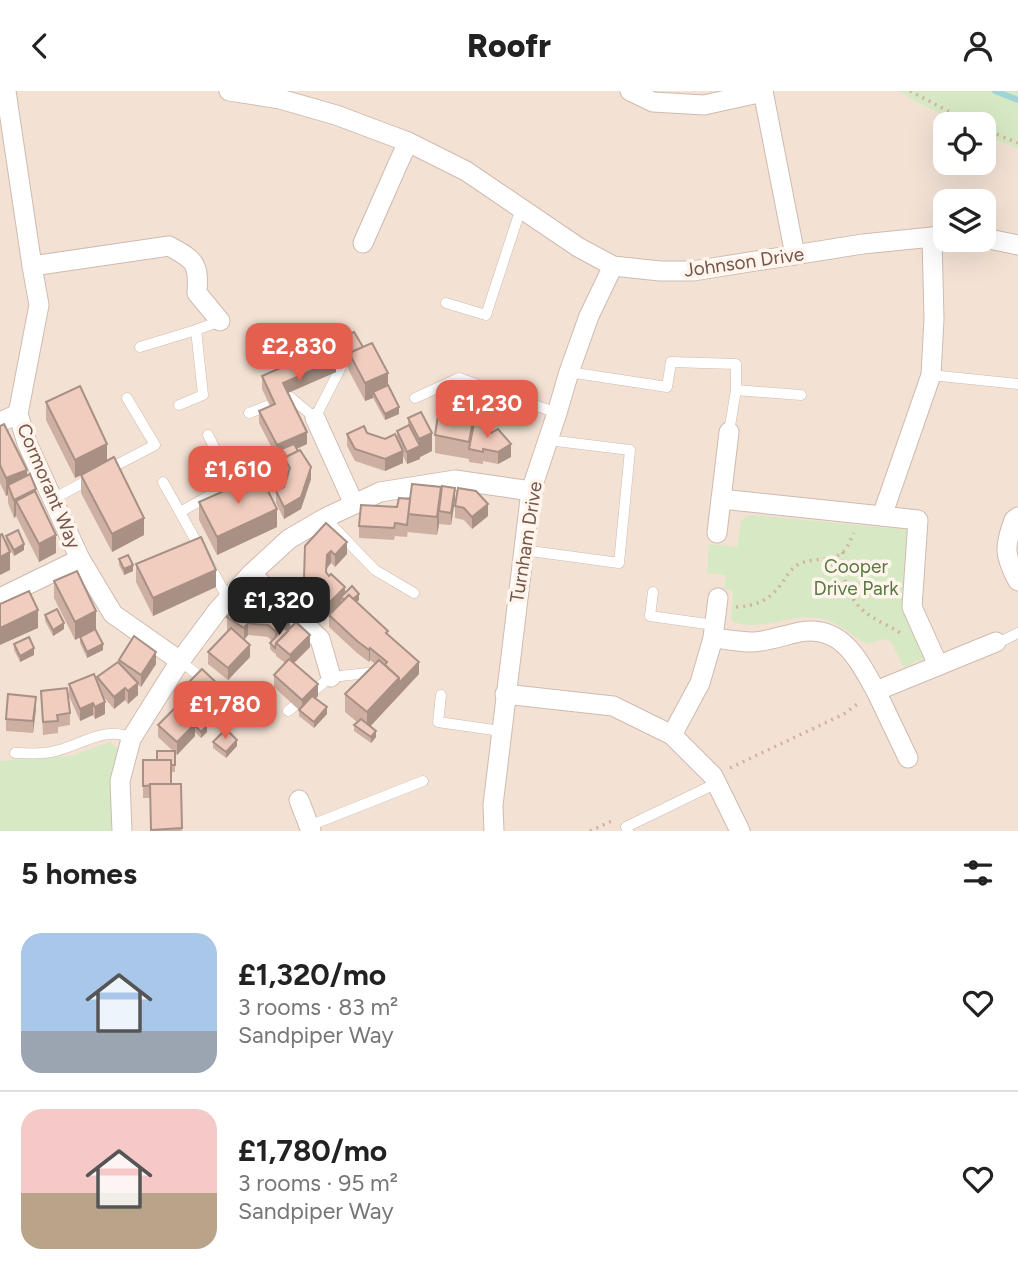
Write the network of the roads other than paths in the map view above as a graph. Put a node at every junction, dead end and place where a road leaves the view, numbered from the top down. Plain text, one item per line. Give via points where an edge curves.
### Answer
1 (6, 91) edge
2 (238, 91) edge
3 (630, 91) edge
4 (0, 92) edge
5 (763, 92) edge
6 (408, 142) junction
7 (521, 208) junction
8 (933, 238) edge
9 (996, 240) edge
10 (363, 243) dead end
11 (1018, 245) edge
12 (938, 252) edge
13 (795, 255) junction
14 (32, 266) junction
15 (614, 266) junction
16 (446, 303) dead end
17 (220, 321) joint
18 (197, 330) junction
19 (335, 335) dead end
20 (140, 347) dead end
21 (569, 372) junction
22 (931, 375) junction
23 (1018, 384) edge
24 (736, 390) junction
25 (801, 395) dead end
26 (127, 398) dead end
27 (415, 398) dead end
28 (179, 405) dead end
29 (249, 412) dead end
30 (557, 413) junction
31 (9, 418) edge
32 (315, 418) junction
33 (729, 432) joint
34 (208, 435) dead end
35 (548, 440) junction
36 (163, 482) dead end
37 (531, 491) junction
38 (53, 499) junction
39 (721, 499) junction
40 (354, 505) junction
41 (180, 512) junction
42 (882, 516) junction
43 (1018, 517) edge
44 (325, 518) junction
45 (718, 533) dead end
46 (523, 550) junction
47 (80, 559) junction
48 (251, 574) junction
49 (1018, 581) edge
50 (653, 592) dead end
51 (415, 593) dead end
52 (0, 598) edge
53 (228, 599) junction
54 (717, 601) road end
55 (714, 631) junction
56 (1018, 633) edge
57 (1000, 641) joint
58 (180, 661) junction
59 (389, 665) edge
60 (938, 665) junction
61 (331, 677) junction
62 (876, 691) junction
63 (505, 694) junction
64 (441, 695) dead end
65 (288, 711) dead end
66 (246, 712) dead end
67 (501, 731) junction
68 (672, 735) junction
69 (131, 739) junction
70 (15, 753) dead end
71 (908, 758) dead end
72 (715, 780) junction
73 (423, 781) dead end
74 (299, 800) dead end
75 (621, 827) edge
76 (310, 828) edge
77 (122, 831) edge
78 (494, 831) edge
79 (740, 831) edge

1 - 4 street
1 - 14 street, Cormorant Way
2 - 6 street, Johnson Drive via 336,115
3 - 5 street via 653,102 704,106
5 - 13 street
6 - 7 street, Johnson Drive via 466,171
6 - 10 street
7 - 15 street, Johnson Drive
7 - 16 lane via 486,314
8 - 13 street, Johnson Drive
9 - 11 street
12 - 22 street
13 - 15 street, Johnson Drive via 693,271
14 - 17 street via 169,246 189,257 198,274 197,293
14 - 31 street, Cormorant Way via 39,305
15 - 21 street, Turnham Drive
17 - 18 lane
18 - 20 lane
18 - 28 lane via 203,395
19 - 32 lane via 341,367
21 - 24 lane via 667,387 671,362 736,364
21 - 30 street, Turnham Drive
22 - 23 lane
22 - 42 street
24 - 25 lane
24 - 33 lane
26 - 38 lane via 155,445
27 - 30 lane via 459,378
29 - 32 lane via 290,397
30 - 35 street, Turnham Drive
31 - 38 street, Cormorant Way via 27,443
32 - 40 street
33 - 39 street
34 - 41 lane via 232,483
35 - 37 street, Turnham Drive
35 - 46 lane via 629,450 619,563
36 - 41 lane
37 - 40 street via 455,480 380,492
37 - 46 street, Turnham Drive
38 - 47 street, Cormorant Way
39 - 42 street
39 - 45 street
40 - 44 street
41 - 53 lane
42 - 60 street via 918,520 912,607
43 - 49 street via 1006,541 1009,565
44 - 48 street via 289,540
44 - 51 lane via 375,570
46 - 63 street, Turnham Drive
47 - 52 street, Cormorant Way
47 - 58 street, Cormorant Way via 113,614
48 - 53 street
48 - 61 street via 320,639
50 - 55 lane via 650,616
53 - 58 street
54 - 55 street
55 - 62 street via 753,642 804,631 824,632 855,655
55 - 68 street via 700,683
56 - 57 lane
57 - 60 street
58 - 66 lane
58 - 69 street
59 - 61 lane via 379,672
60 - 62 street
61 - 65 lane
62 - 71 street
63 - 67 street, Turnham Drive
63 - 68 street via 613,706
64 - 67 lane via 438,722
67 - 78 street, Turnham Drive
68 - 72 street
69 - 70 lane via 115,733 52,753
69 - 77 street via 120,781
72 - 75 lane
72 - 79 street
73 - 76 lane
74 - 76 street

